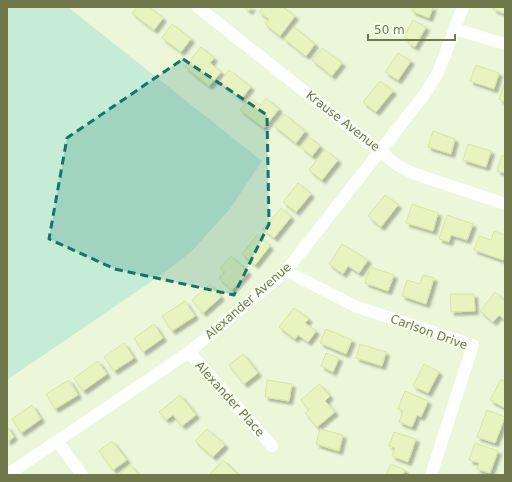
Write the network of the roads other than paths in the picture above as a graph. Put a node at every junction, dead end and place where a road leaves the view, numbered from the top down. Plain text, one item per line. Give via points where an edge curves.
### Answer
1 (198, 7) edge
2 (463, 7) edge
3 (455, 29) junction
4 (505, 44) edge
5 (380, 151) junction
6 (505, 204) edge
7 (286, 271) junction
8 (189, 352) junction
9 (58, 442) junction
10 (272, 446) dead end
11 (7, 475) edge
12 (82, 475) edge
13 (431, 475) edge

1 - 5 street, Krause Avenue
2 - 3 street, Alexander Avenue
3 - 4 street
3 - 5 street, Alexander Avenue via 438,73
5 - 6 street, Krause Avenue via 397,165 415,174
5 - 7 street, Alexander Avenue
7 - 8 street, Alexander Avenue
7 - 13 street, Carlson Drive via 357,307 473,345
8 - 9 street, Alexander Avenue
8 - 10 street, Alexander Place
9 - 11 street, Alexander Avenue
9 - 12 street

